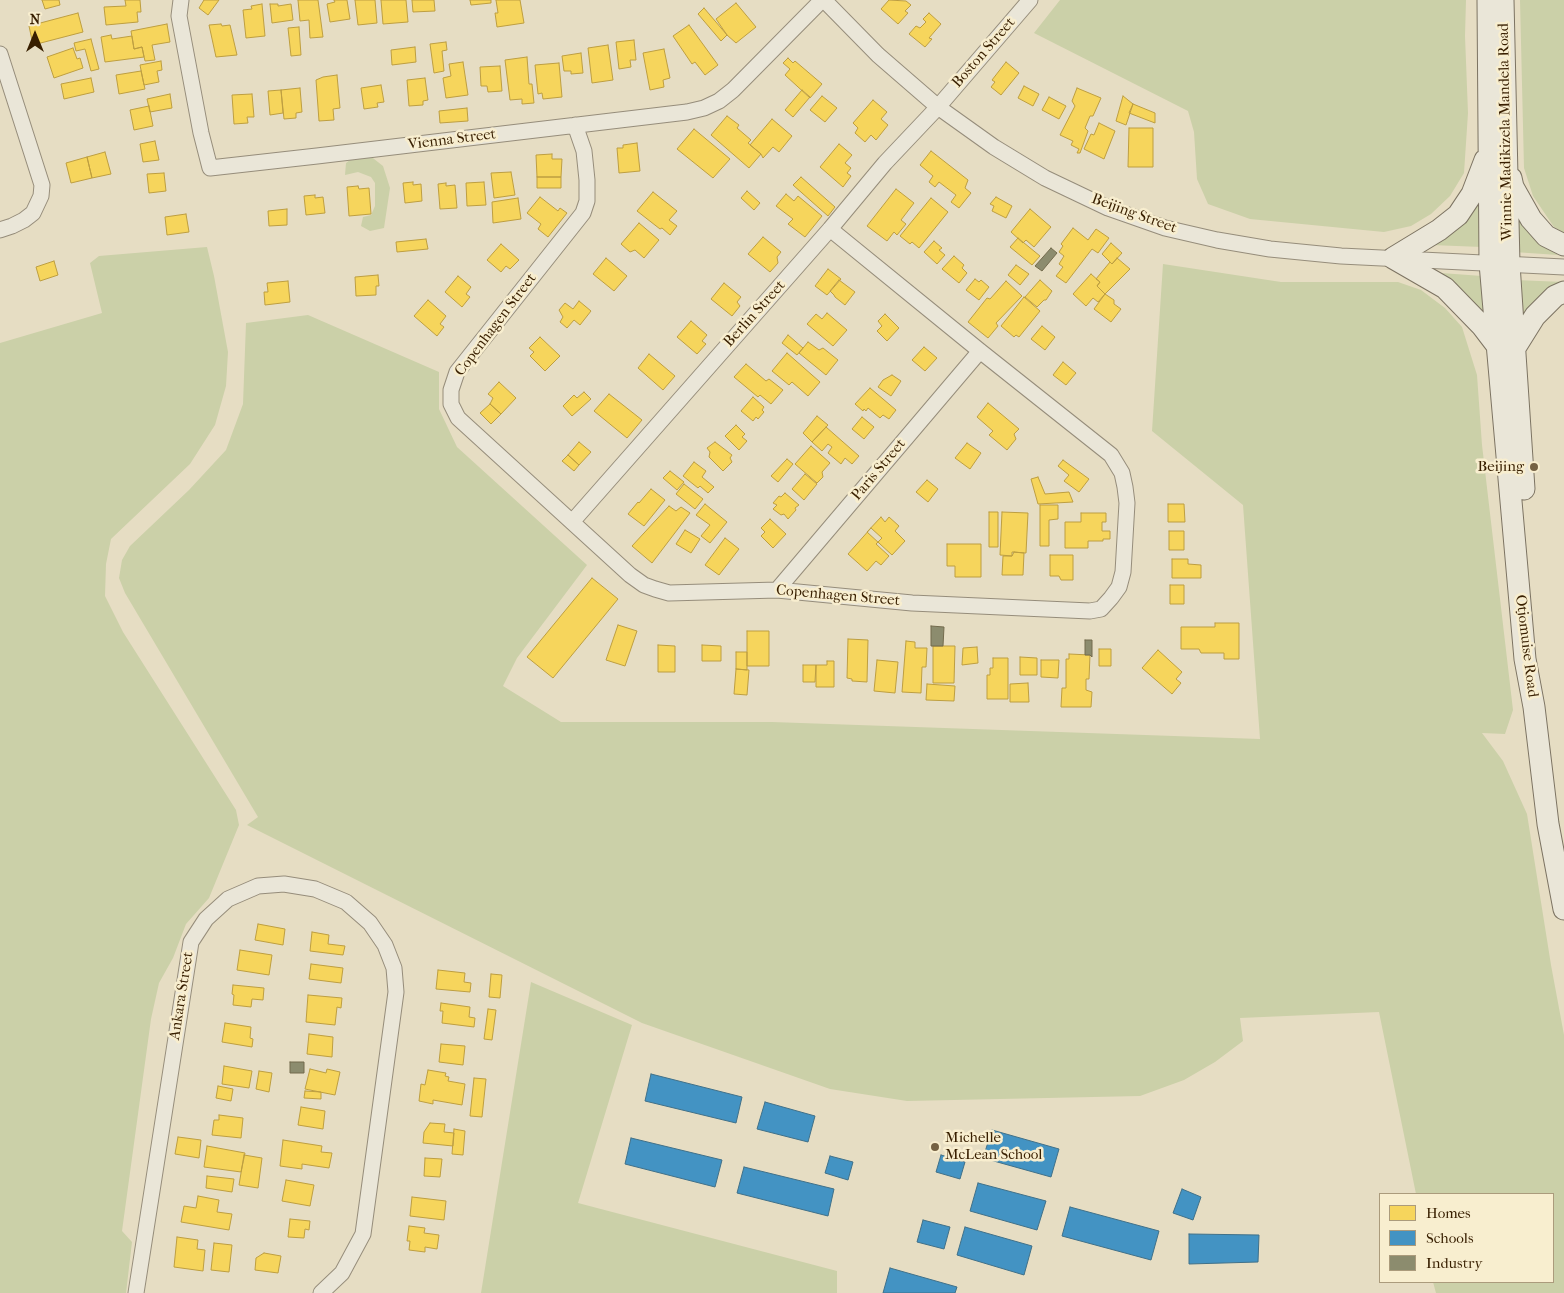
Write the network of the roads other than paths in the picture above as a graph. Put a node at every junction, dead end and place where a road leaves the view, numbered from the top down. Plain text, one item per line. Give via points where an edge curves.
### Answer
1 (181, 0) edge
2 (823, 0) edge
3 (1030, 0) edge
4 (1488, 0) edge
5 (1502, 0) edge
6 (0, 54) edge
7 (938, 107) junction
8 (575, 125) junction
9 (1498, 153) junction
10 (830, 229) junction
11 (0, 230) edge
12 (1564, 246) edge
13 (1393, 258) junction
14 (1500, 263) junction
15 (1564, 267) edge
16 (1564, 292) edge
17 (1506, 348) junction
18 (980, 351) junction
19 (572, 522) junction
20 (777, 590) junction
21 (1564, 909) edge
22 (136, 1293) edge
23 (321, 1293) edge

1 - 8 street, Vienna Street via 179,16 210,168
2 - 7 street, Beijing Street via 878,55
2 - 8 street, Vienna Street via 719,101 687,112
3 - 7 street, Boston Street
4 - 9 main road, Winnie Madikizela Mandela Road
5 - 9 main road, Winnie Madikizela Mandela Road
6 - 11 street via 42,185 33,213
7 - 10 street, Berlin Street via 885,163
7 - 13 street, Beijing Street via 994,148 1045,178 1108,208 1165,228 1270,249
8 - 19 street, Copenhagen Street via 584,151 587,180 587,201 583,212 457,372 451,390 451,404 458,418
9 - 12 main road via 1531,219 1546,236
9 - 13 main road via 1458,215
9 - 14 main road, Winnie Madikizela Mandela Road
10 - 18 street, Copenhagen Street
10 - 19 street, Berlin Street
13 - 14 street, Beijing Street
13 - 17 main road via 1445,288
14 - 15 street, Beijing Street
14 - 17 main road, Otjomuise Road
16 - 17 main road via 1555,296
17 - 21 main road, Otjomuise Road via 1536,660 1534,707 1548,824
18 - 20 street, Paris Street
18 - 20 street, Copenhagen Street via 1111,455 1122,473 1127,503 1123,572 1119,587 1111,598 1100,608 1090,611 912,603
19 - 20 street, Copenhagen Street via 630,575 655,589 669,593
22 - 23 street, Ankara Street via 191,942 206,919 228,899 258,886 284,884 315,889 346,902 370,922 385,945 394,968 396,992 362,1234 342,1273

